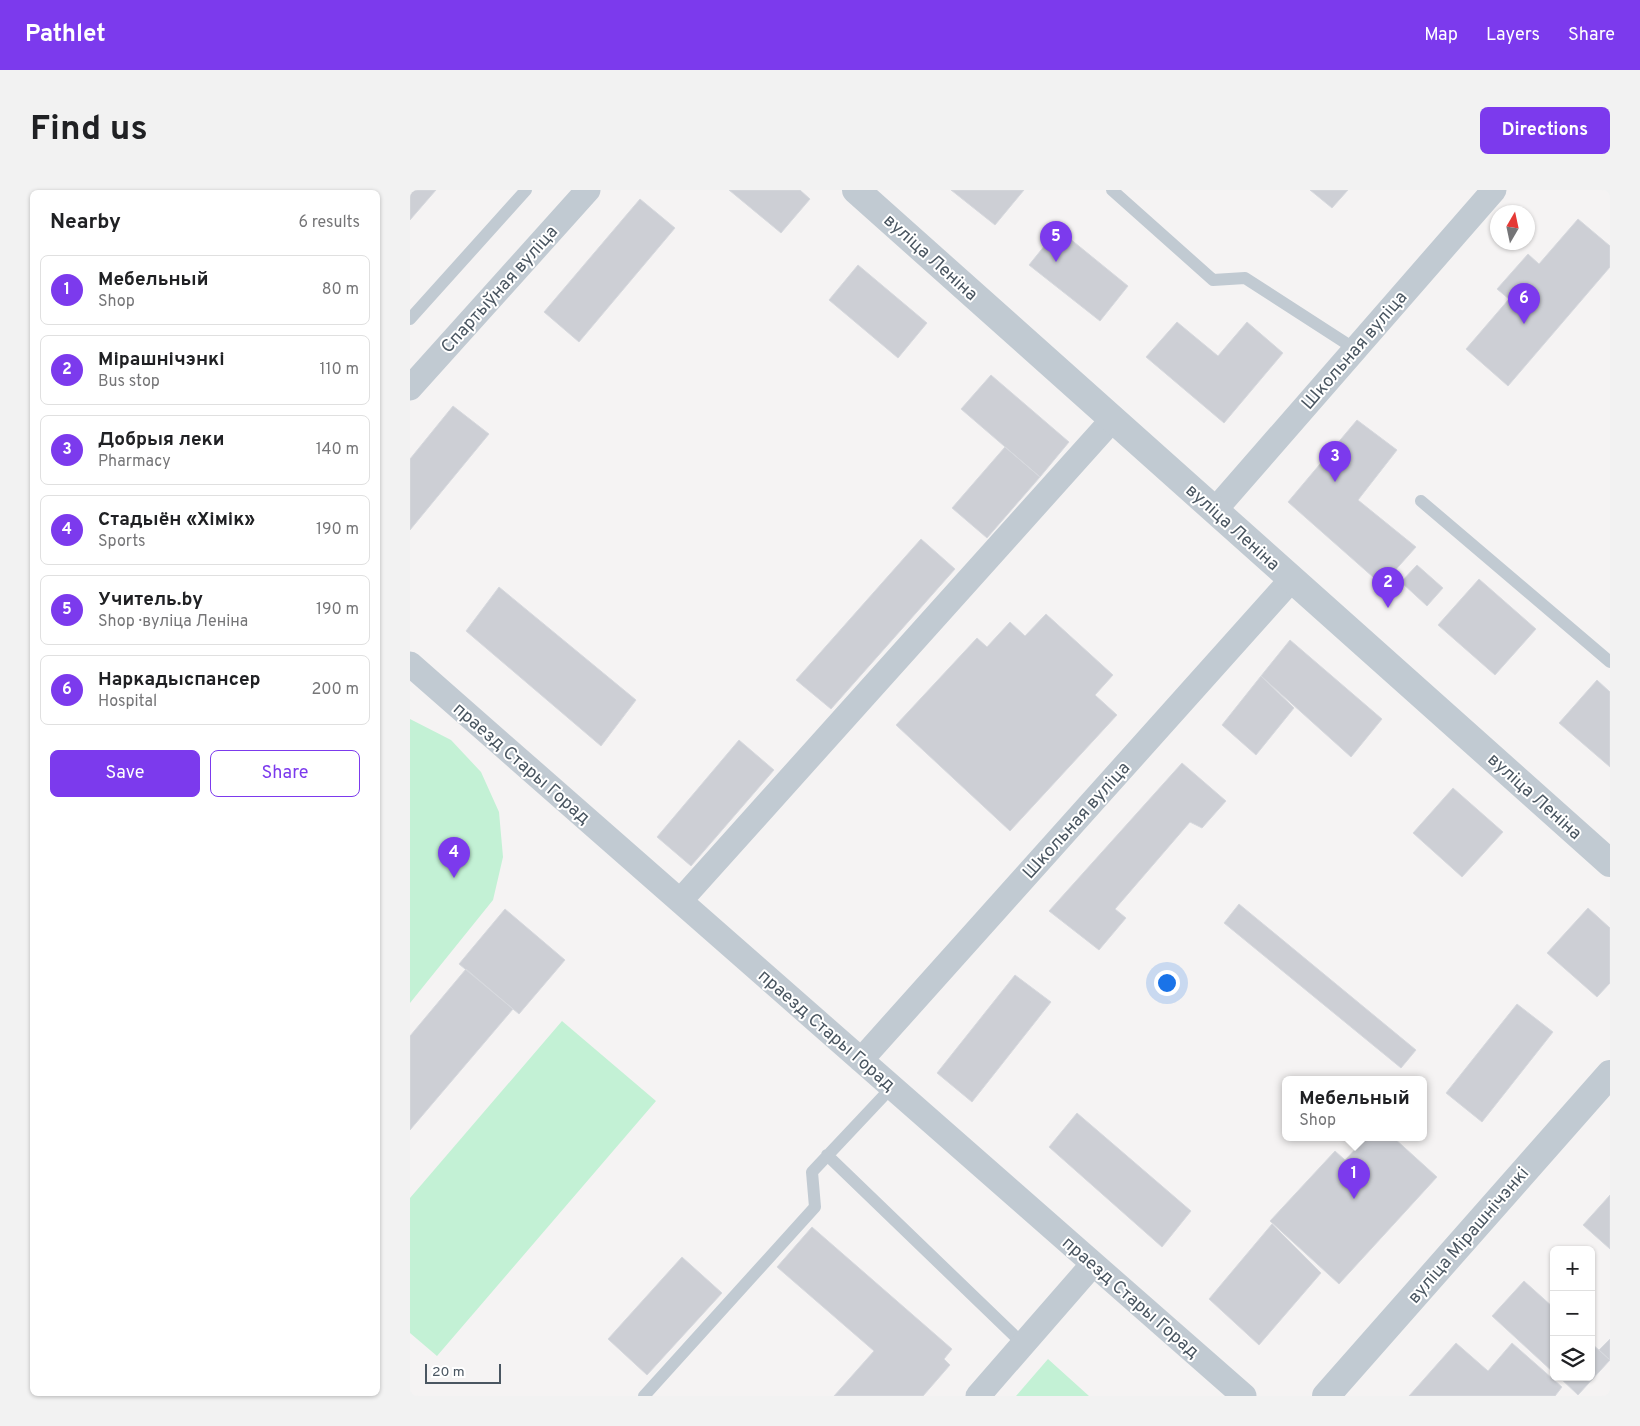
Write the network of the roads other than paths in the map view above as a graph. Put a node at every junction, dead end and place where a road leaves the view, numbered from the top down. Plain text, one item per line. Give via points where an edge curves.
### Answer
1 (526, 190) edge
2 (588, 190) edge
3 (856, 190) edge
4 (1112, 190) edge
5 (1494, 190) edge
6 (410, 319) edge
7 (1355, 349) junction
8 (410, 388) edge
9 (1113, 420) junction
10 (1421, 501) dead end
11 (1215, 510) junction
12 (1292, 579) junction
13 (1610, 662) edge
14 (410, 664) edge
15 (1610, 863) edge
16 (680, 901) junction
17 (861, 1060) junction
18 (1610, 1074) edge
19 (892, 1087) junction
20 (827, 1155) junction
21 (1093, 1264) junction
22 (1024, 1344) junction
23 (644, 1396) edge
24 (978, 1396) edge
25 (1244, 1396) edge
26 (1326, 1396) edge

1 - 6 lane
2 - 8 street, Спартыўная вуліца
3 - 9 street, вуліца Леніна
4 - 7 lane via 1213,280 1245,278
5 - 7 street, Школьная вуліца
7 - 11 street, Школьная вуліца
9 - 11 street, вуліца Леніна
9 - 16 street
10 - 13 lane
11 - 12 street, вуліца Леніна
12 - 15 street, вуліца Леніна
12 - 17 street, Школьная вуліца
14 - 16 street, праезд Стары Горад
16 - 17 street, праезд Стары Горад
17 - 19 street, праезд Стары Горад
18 - 26 street, вуліца Мірашнічэнкі
19 - 20 lane
19 - 21 street, праезд Стары Горад
20 - 22 lane
20 - 23 lane via 812,1172 815,1206
21 - 22 street
21 - 25 street, праезд Стары Горад
22 - 24 street

